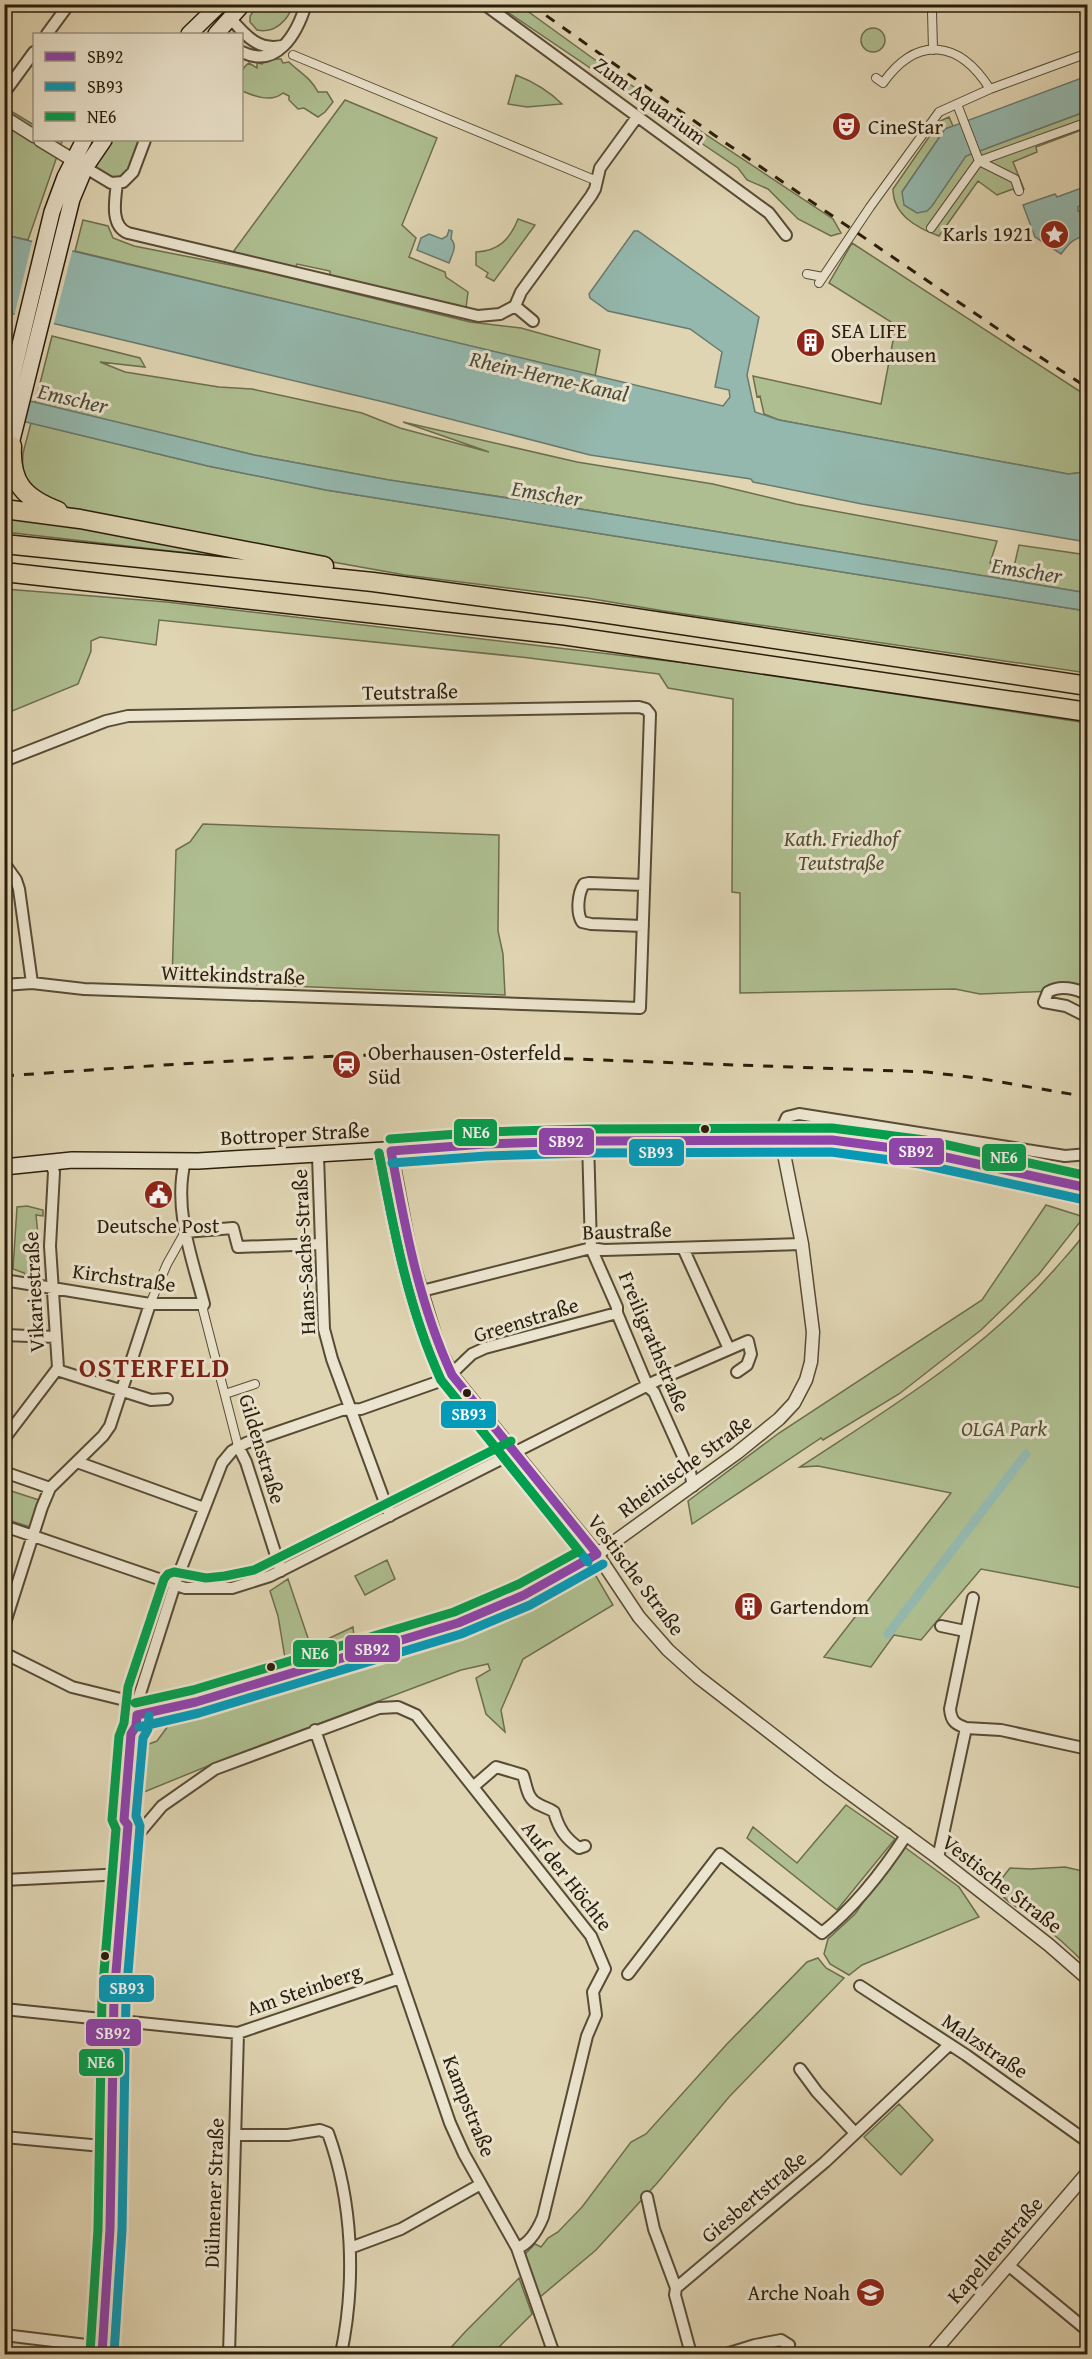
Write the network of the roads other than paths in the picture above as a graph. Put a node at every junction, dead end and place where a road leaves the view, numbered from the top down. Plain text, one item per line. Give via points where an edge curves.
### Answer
1 (69, 4) edge
2 (243, 4) edge
3 (306, 4) edge
4 (484, 4) edge
5 (216, 9) edge
6 (932, 11) dead end
7 (231, 19) junction
8 (48, 33) edge
9 (190, 33) edge
10 (218, 33) edge
11 (282, 46) junction
12 (933, 50) junction
13 (243, 52) edge
14 (33, 53) edge
15 (1088, 53) edge
16 (293, 55) dead end
17 (876, 78) dead end
18 (990, 89) junction
19 (4, 93) edge
20 (957, 104) junction
21 (4, 117) edge
22 (637, 117) junction
23 (1088, 122) edge
24 (33, 135) edge
25 (42, 141) edge
26 (84, 141) edge
27 (103, 141) edge
28 (145, 141) edge
29 (979, 161) junction
30 (79, 164) junction
31 (597, 181) junction
32 (117, 183) junction
33 (1019, 191) dead end
34 (931, 228) dead end
35 (786, 235) dead end
36 (807, 274) dead end
37 (515, 306) junction
38 (533, 321) dead end
39 (19, 382) junction
40 (4, 411) edge
41 (12, 442) junction
42 (4, 469) edge
43 (4, 509) edge
44 (80, 519) junction
45 (4, 544) edge
46 (4, 572) edge
47 (372, 582) junction
48 (1088, 686) edge
49 (1088, 712) edge
50 (4, 761) edge
51 (4, 863) edge
52 (644, 885) junction
53 (642, 926) junction
54 (32, 983) junction
55 (4, 986) edge
56 (1088, 995) edge
57 (640, 1008) joint
58 (1088, 1017) edge
59 (781, 1139) junction
60 (588, 1141) junction
61 (883, 1146) joint
62 (391, 1151) junction
63 (1088, 1154) edge
64 (318, 1156) junction
65 (185, 1161) junction
66 (50, 1162) junction
67 (4, 1167) edge
68 (1088, 1188) edge
69 (185, 1232) junction
70 (321, 1244) junction
71 (802, 1244) junction
72 (591, 1248) junction
73 (683, 1248) junction
74 (4, 1280) edge
75 (53, 1287) junction
76 (422, 1291) junction
77 (150, 1304) junction
78 (204, 1304) junction
79 (617, 1313) junction
80 (4, 1335) edge
81 (56, 1336) junction
82 (729, 1349) junction
83 (57, 1370) junction
84 (737, 1372) dead end
85 (452, 1375) junction
86 (255, 1384) dead end
87 (648, 1387) junction
88 (122, 1391) junction
89 (225, 1394) junction
90 (167, 1399) dead end
91 (351, 1410) junction
92 (4, 1439) edge
93 (238, 1446) junction
94 (516, 1452) junction
95 (77, 1462) junction
96 (4, 1472) edge
97 (693, 1486) junction
98 (50, 1488) junction
99 (204, 1508) junction
100 (390, 1516) junction
101 (4, 1526) edge
102 (34, 1536) junction
103 (597, 1554) junction
104 (281, 1571) junction
105 (175, 1584) junction
106 (973, 1598) dead end
107 (4, 1626) edge
108 (941, 1626) dead end
109 (965, 1631) junction
110 (4, 1653) edge
111 (137, 1715) junction
112 (966, 1728) junction
113 (315, 1730) junction
114 (1088, 1749) edge
115 (473, 1787) junction
116 (128, 1831) junction
117 (907, 1834) junction
118 (585, 1846) dead end
119 (938, 1858) junction
120 (124, 1874) junction
121 (4, 1880) edge
122 (628, 1974) dead end
123 (400, 1978) junction
124 (1088, 1979) edge
125 (860, 1986) dead end
126 (4, 2009) edge
127 (112, 2020) junction
128 (238, 2033) junction
129 (949, 2045) junction
130 (800, 2069) dead end
131 (855, 2133) junction
132 (236, 2135) junction
133 (4, 2137) edge
134 (1088, 2142) edge
135 (113, 2147) junction
136 (1088, 2172) edge
137 (481, 2184) junction
138 (647, 2197) dead end
139 (350, 2248) junction
140 (517, 2248) junction
141 (1008, 2265) junction
142 (676, 2288) junction
143 (1088, 2331) edge
144 (4, 2335) edge
145 (103, 2351) edge
146 (229, 2355) edge
147 (341, 2355) edge
148 (554, 2355) edge
149 (691, 2355) edge
150 (726, 2355) edge
151 (780, 2355) edge
152 (932, 2355) edge

1 - 8 street
2 - 7 main road
3 - 11 street via 298,27
4 - 22 street, Zum Aquarium
5 - 7 main road
5 - 9 main road
5 - 10 main road
6 - 12 street
7 - 10 main road
7 - 11 street via 255,43 271,48
11 - 13 street via 261,58
12 - 17 street via 905,58 883,83
12 - 18 street via 948,51 972,64
14 - 19 street
15 - 18 street
16 - 31 street
18 - 20 street
20 - 29 street
20 - 36 street via 939,112 821,280
21 - 24 street
22 - 31 street via 602,164
22 - 35 street, Zum Aquarium via 769,213
23 - 29 street
25 - 30 street
26 - 30 main road
27 - 30 main road
28 - 32 street via 131,176
29 - 33 street via 1015,179
29 - 34 street
30 - 32 street
30 - 39 main road via 58,194 55,232
31 - 37 street via 591,196 521,292
32 - 37 street via 116,219 124,231 485,316
37 - 38 street
39 - 40 main road
39 - 41 main road
41 - 42 main road
41 - 44 highway via 12,470 26,492 45,506
43 - 44 highway
44 - 47 highway via 349,571
45 - 47 highway
46 - 49 highway via 562,635
47 - 48 highway
50 - 52 street, Teutstraße via 128,716 642,708 650,712 651,722
51 - 54 street via 19,889
52 - 53 street, Teutstraße
52 - 53 street via 589,883 580,891 582,922
53 - 57 street, Teutstraße
54 - 55 street, Wittekindstraße
54 - 57 street, Wittekindstraße via 84,989
56 - 58 street via 1058,988 1048,992 1044,1002 1066,1006
59 - 60 main road, Bottroper Straße
59 - 61 main road, Bottroper Straße
59 - 63 street via 787,1118 799,1113 1065,1156
59 - 71 street, Rheinische Straße
60 - 62 main road, Bottroper Straße
60 - 72 street, Freiligrathstraße
61 - 68 main road, Bottroper Straße
62 - 64 main road, Bottroper Straße
62 - 76 street, Vestische Straße via 408,1246
64 - 65 main road, Bottroper Straße
64 - 70 street, Hans-Sachs-Straße
65 - 66 main road, Bottroper Straße
65 - 69 street, Gildenstraße
66 - 67 main road, Bottroper Straße
66 - 75 street, Vikariestraße via 54,1172 49,1224
69 - 70 street via 233,1228 238,1247
69 - 77 street
69 - 78 street, Gildenstraße
70 - 91 street, Hans-Sachs-Straße via 323,1323
71 - 73 street, Baustraße
71 - 97 street, Rheinische Straße via 813,1332 804,1386 780,1419
72 - 73 street, Baustraße
72 - 76 street, Baustraße
72 - 79 street, Freiligrathstraße
73 - 82 street
74 - 75 street, Kirchstraße
75 - 77 street, Kirchstraße
75 - 81 street, Vikariestraße
76 - 85 street, Vestische Straße via 438,1345
77 - 78 street, Kirchstraße
77 - 88 street
78 - 89 street, Gildenstraße
79 - 85 street, Greenstraße via 484,1348 472,1354
79 - 87 street, Freiligrathstraße
80 - 81 street
81 - 83 street, Vikariestraße
82 - 84 street via 748,1341 751,1354 747,1365
82 - 87 street
83 - 88 street
83 - 92 street, Vikariestraße
85 - 91 street
85 - 94 street, Vestische Straße
86 - 89 street
87 - 94 street
87 - 97 street, Freiligrathstraße via 654,1392
88 - 90 street via 151,1400
88 - 95 street via 108,1430
89 - 93 street, Gildenstraße
91 - 93 street
91 - 100 street, Hans-Sachs-Straße
93 - 99 street via 222,1463
93 - 104 street, Gildenstraße
94 - 100 street
94 - 103 street, Vestische Straße
95 - 98 street
95 - 99 street
96 - 98 street
97 - 103 street, Rheinische Straße
98 - 102 street
99 - 105 street
100 - 104 street
101 - 102 street
102 - 105 street
102 - 107 street
103 - 111 street, Rheinische Straße via 524,1595 458,1623 196,1702
103 - 117 street, Vestische Straße via 639,1617 685,1665
104 - 105 street via 232,1588 185,1588
105 - 111 street
106 - 109 street
108 - 109 street
109 - 112 street via 950,1709 955,1724
110 - 111 street
111 - 116 street via 137,1768
112 - 114 street via 1001,1730
112 - 119 street
113 - 115 street, Auf der Höchte via 379,1708 408,1710
113 - 116 street, Auf der Höchte via 208,1773 162,1806 140,1832
113 - 123 street, Kampstraße
115 - 118 street via 496,1767 523,1775 530,1797 554,1812 566,1839 579,1848
115 - 140 street, Auf der Höchte via 591,1936 605,1969 593,1992 596,2015 586,2036 543,2217 535,2233
116 - 120 street
117 - 119 street, Vestische Straße
117 - 122 street via 862,1896 822,1933 720,1854
119 - 124 street, Vestische Straße
120 - 121 street
120 - 127 street
123 - 128 street, Am Steinberg
123 - 137 street, Kampstraße via 450,2123
125 - 129 street, Malzstraße
126 - 127 street, Am Steinberg
127 - 128 street, Am Steinberg
127 - 135 street
128 - 132 street, Dülmener Straße
129 - 131 street, Giesbertstraße
129 - 134 street, Malzstraße
130 - 131 street
131 - 142 street, Giesbertstraße
132 - 139 street via 288,2135 320,2130 328,2133 341,2181
132 - 146 street, Dülmener Straße
133 - 135 street
135 - 145 street via 110,2270
136 - 141 street, Kapellenstraße
137 - 139 street via 401,2229
137 - 140 street, Kampstraße
138 - 142 street via 654,2229
139 - 147 street
140 - 148 street, Kampstraße
141 - 143 street
141 - 152 street, Kapellenstraße
142 - 149 street
144 - 145 street
150 - 151 street via 764,2342 788,2342 788,2349

